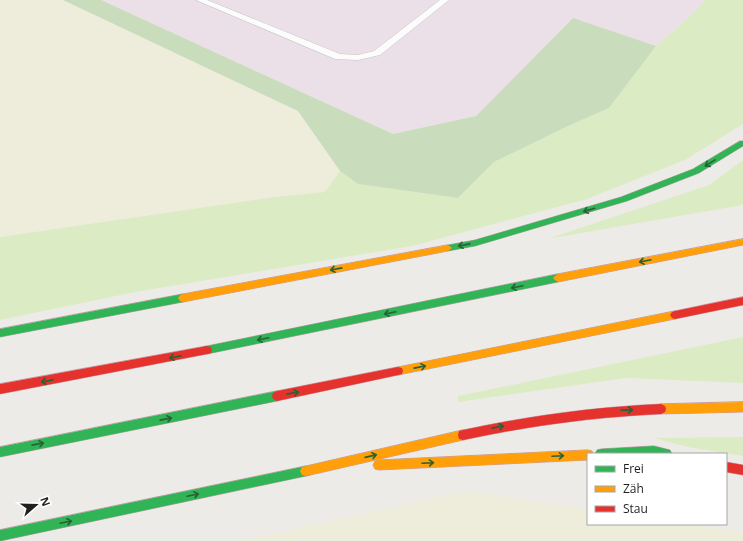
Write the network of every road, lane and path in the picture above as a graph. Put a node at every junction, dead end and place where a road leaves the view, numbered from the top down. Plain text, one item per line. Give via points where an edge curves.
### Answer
1 (200, 0) edge
2 (445, 0) edge
3 (743, 142) edge
4 (719, 237) dead end
5 (743, 242) edge
6 (683, 253) junction
7 (743, 301) edge
8 (0, 333) edge
9 (0, 389) edge
10 (743, 407) edge
11 (0, 452) edge
12 (619, 453) edge
13 (662, 453) edge
14 (587, 455) edge
15 (727, 466) edge
16 (320, 468) junction
17 (743, 470) edge
18 (0, 536) edge

1 - 2 lane via 338,57 350,59 364,58 377,53
3 -> 8 highway via 696,171 624,199 475,243
4 - 6 highway
5 - 6 highway
6 -> 9 highway via 213,349
11 -> 7 highway
16 -> 10 highway via 498,427 618,410
12 - 13 highway
16 -> 14 highway
15 - 17 highway
18 -> 16 highway

